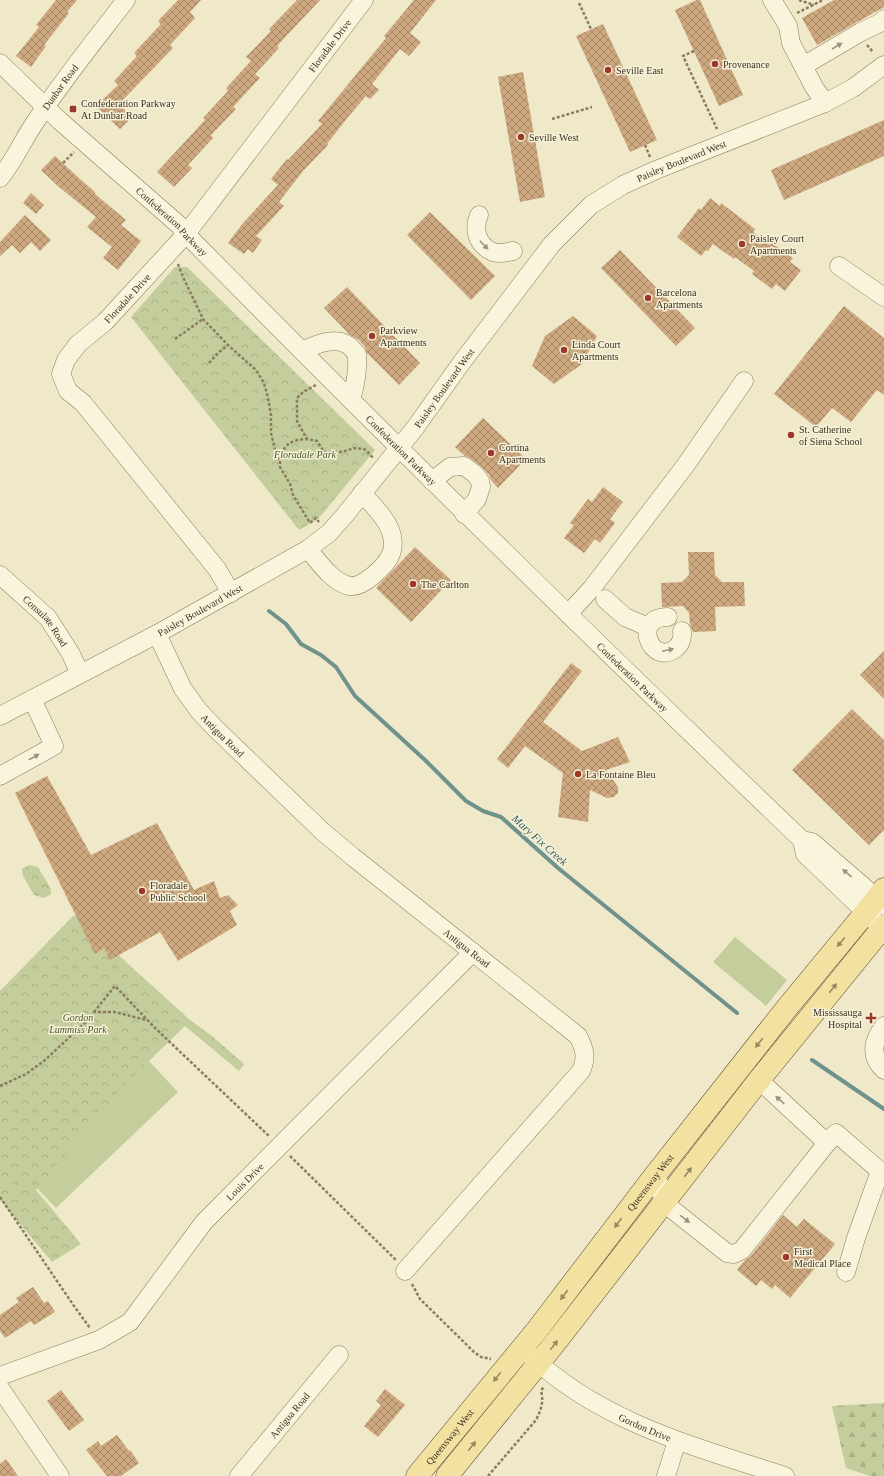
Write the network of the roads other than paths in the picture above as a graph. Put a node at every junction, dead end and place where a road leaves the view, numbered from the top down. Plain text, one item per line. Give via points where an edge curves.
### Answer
1 (126, 0) edge
2 (364, 0) edge
3 (767, 1) edge
4 (884, 20) edge
5 (791, 43) junction
6 (0, 63) edge
7 (884, 65) edge
8 (803, 66) junction
9 (825, 103) junction
10 (46, 107) junction
11 (0, 178) edge
12 (479, 216) dead end
13 (186, 234) junction
14 (513, 251) dead end
15 (839, 266) dead end
16 (884, 297) edge
17 (302, 352) junction
18 (744, 381) dead end
19 (351, 400) junction
20 (399, 447) junction
21 (432, 481) junction
22 (362, 493) junction
23 (464, 514) junction
24 (308, 549) junction
25 (0, 575) edge
26 (231, 593) junction
27 (606, 599) dead end
28 (568, 614) junction
29 (668, 617) dead end
30 (648, 627) junction
31 (682, 631) dead end
32 (157, 634) junction
33 (80, 674) junction
34 (32, 700) junction
35 (0, 716) edge
36 (0, 776) edge
37 (877, 902) edge
38 (883, 928) edge
39 (473, 952) junction
40 (884, 1026) edge
41 (884, 1070) edge
42 (759, 1080) junction
43 (827, 1143) junction
44 (656, 1174) junction
45 (664, 1203) junction
46 (406, 1271) road end
47 (846, 1272) dead end
48 (522, 1347) junction
49 (340, 1355) dead end
50 (539, 1364) junction
51 (0, 1376) edge
52 (0, 1388) edge
53 (677, 1441) junction
54 (60, 1476) edge
55 (239, 1476) edge
56 (417, 1476) edge
57 (447, 1476) edge
58 (666, 1476) edge
59 (785, 1476) edge

1 - 10 street, Dunbar Road via 56,90
2 - 13 street, Floradale Drive
3 - 5 street via 779,32
3 - 5 street via 784,19
8 -> 4 street
5 - 8 street
6 - 10 street, Confederation Parkway
7 - 9 street, Paisley Boulevard West via 854,88
8 - 9 street
9 - 20 street, Paisley Boulevard West via 656,170 623,185 591,205 552,244
10 - 11 street, Dunbar Road
10 - 13 street, Confederation Parkway via 179,224
12 -> 14 street via 476,230 478,238 486,247 492,252
13 - 17 street, Confederation Parkway
13 - 26 street, Floradale Drive via 105,322 78,344 66,360 61,374 68,391 83,403 217,569
15 - 16 street
17 - 19 street, Confederation Parkway
17 - 19 street via 332,341 348,345 357,354 358,366
18 - 28 street via 685,466 592,588
19 - 20 street, Confederation Parkway
20 - 21 street, Confederation Parkway
20 - 22 street, Paisley Boulevard West
21 - 23 street, Confederation Parkway
21 - 23 street via 450,467 464,466 475,474 481,487 477,499
22 - 24 street, Paisley Boulevard West via 330,534
22 - 24 street via 383,518 392,536 391,555 373,577 350,586 341,583
23 - 28 street, Confederation Parkway
24 - 26 street, Paisley Boulevard West
25 - 33 street, Consulate Road via 48,618 71,654
26 - 32 street, Paisley Boulevard West
27 - 30 street via 625,617
28 - 37 street, Confederation Parkway via 802,840 812,842
29 - 30 street via 656,619
30 -> 31 street via 647,639 650,644 664,652 679,645
32 - 33 street, Paisley Boulevard West
32 - 39 street, Antigua Road via 183,689 216,729 323,832
33 - 34 street, Paisley Boulevard West
34 - 35 street, Paisley Boulevard West
36 -> 34 street via 54,746
37 - 38 street, Confederation Parkway
37 -> 44 main road, Queensway West via 786,1009
42 -> 38 main road
39 - 46 street, Antigua Road via 578,1036 583,1046 585,1062 581,1071
39 - 51 street, Louis Drive via 204,1222 130,1322 99,1340
40 - 41 street via 874,1042 875,1058
43 -> 42 street
45 -> 42 main road
45 -> 43 street via 727,1253 734,1254 742,1250
43 - 47 street via 836,1133 880,1170
44 - 45 street
44 -> 48 main road, Queensway West
50 -> 45 main road
48 - 50 street, Gordon Drive
48 -> 56 main road, Queensway West
49 - 55 street, Antigua Road
50 - 53 street, Gordon Drive via 594,1403
57 -> 50 main road
52 - 54 street
53 - 58 street
53 - 59 street, Gordon Drive

